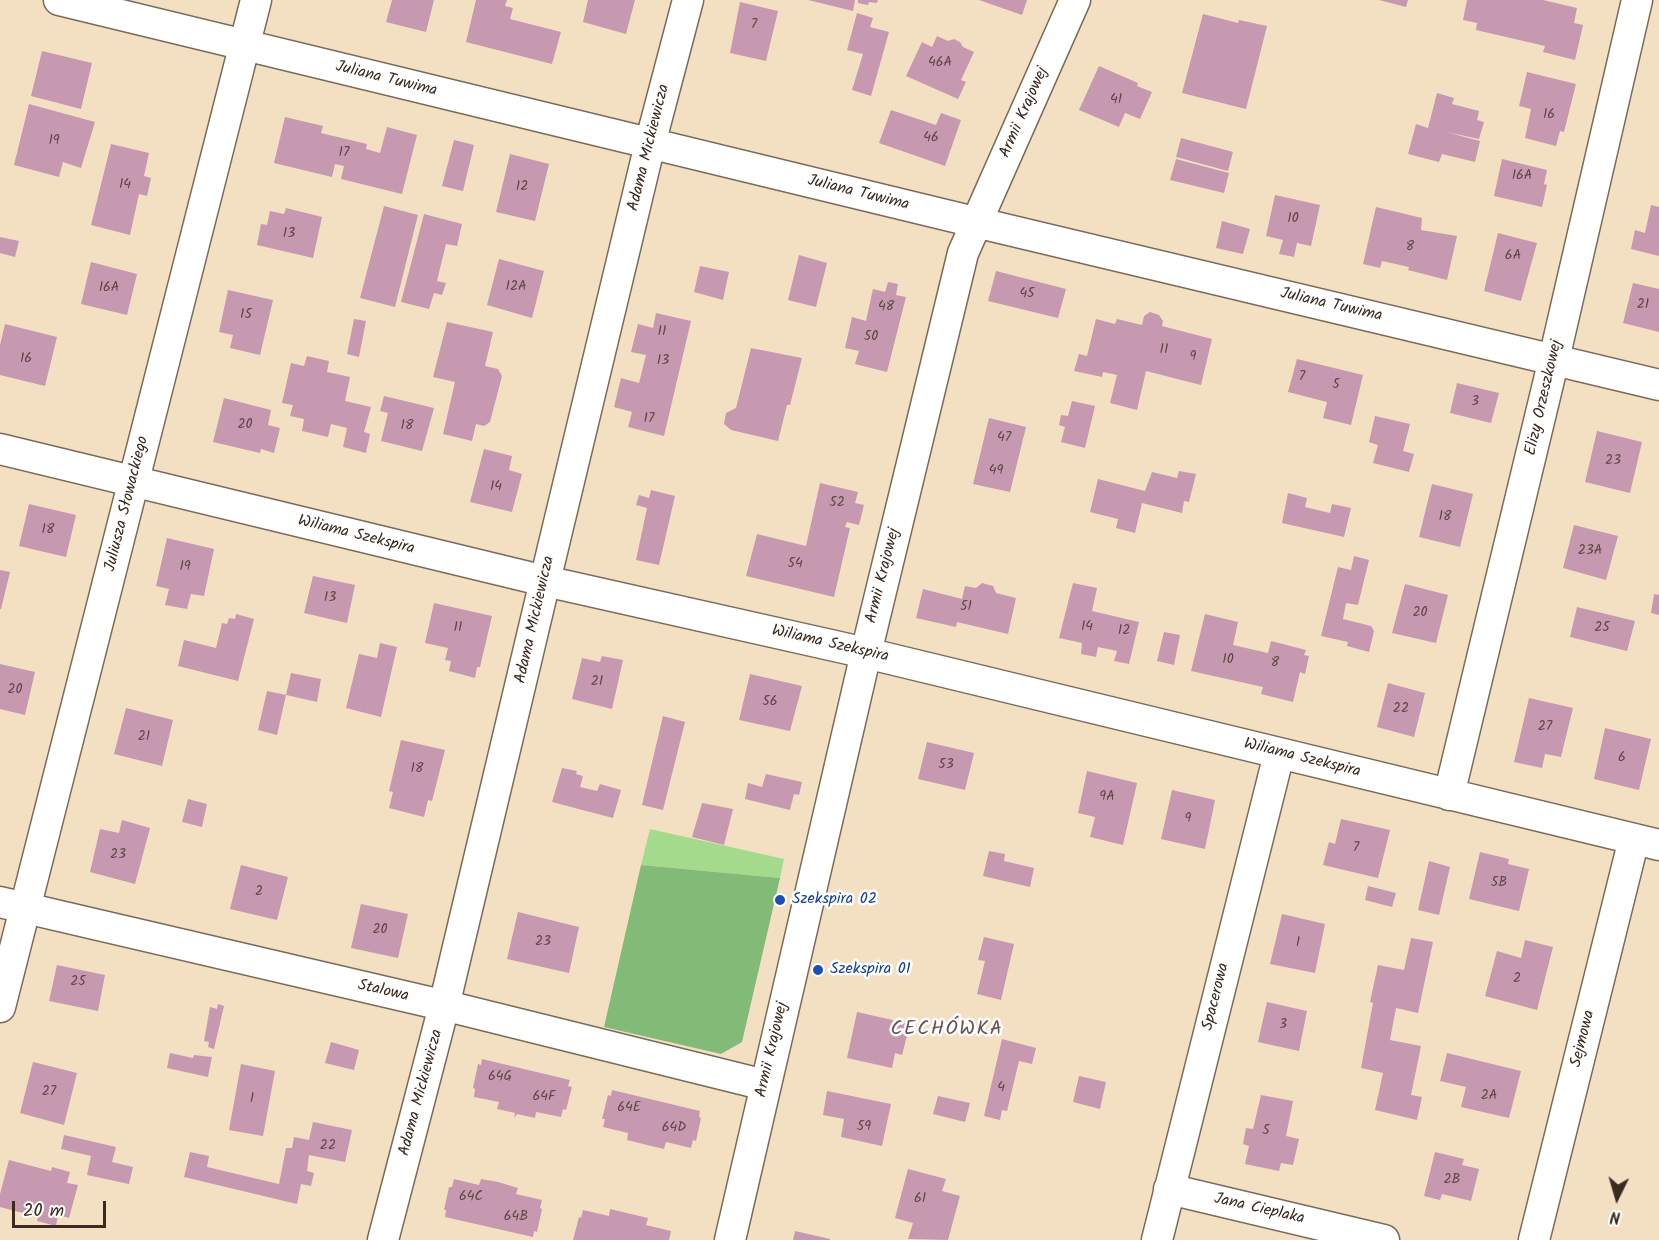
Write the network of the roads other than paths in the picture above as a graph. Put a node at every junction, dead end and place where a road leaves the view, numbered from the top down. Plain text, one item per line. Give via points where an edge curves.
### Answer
1 (59, 0) edge
2 (256, 0) edge
3 (688, 0) edge
4 (1075, 0) edge
5 (1637, 0) edge
6 (245, 45) junction
7 (651, 144) junction
8 (975, 222) junction
9 (1554, 359) junction
10 (1659, 385) edge
11 (0, 449) edge
12 (133, 481) junction
13 (544, 581) junction
14 (866, 653) junction
15 (1279, 754) junction
16 (1449, 795) junction
17 (1646, 842) edge
18 (13, 905) edge
19 (444, 1006) junction
20 (0, 1007) edge
21 (765, 1085) junction
22 (1168, 1189) junction
23 (383, 1240) edge
24 (730, 1240) edge
25 (1157, 1240) edge
26 (1384, 1240) edge
27 (1534, 1240) edge

1 - 6 street, Juliana Tuwima
2 - 6 street, Juliusza Słowackiego
3 - 7 street, Adama Mickiewicza
4 - 8 street, Armii Krajowej
5 - 9 street, Elizy Orzeszkowej
6 - 7 street, Juliana Tuwima
6 - 12 street, Juliusza Słowackiego
7 - 8 street, Juliana Tuwima
7 - 13 street, Adama Mickiewicza
8 - 9 street, Juliana Tuwima
8 - 14 street, Armii Krajowej via 963,253
9 - 10 street, Juliana Tuwima
9 - 16 street, Elizy Orzeszkowej
11 - 12 street, Wiliama Szekspira
12 - 13 street, Wiliama Szekspira
12 - 18 street, Juliusza Słowackiego
13 - 14 street, Wiliama Szekspira
13 - 19 street, Adama Mickiewicza
14 - 15 street, Wiliama Szekspira
14 - 21 street, Armii Krajowej
15 - 16 street, Wiliama Szekspira
15 - 22 street, Spacerowa
16 - 17 street, Wiliama Szekspira
17 - 27 street, Sejmowa
18 - 19 street, Stalowa
18 - 20 street, Juliusza Słowackiego
19 - 21 street, Stalowa
19 - 23 street, Adama Mickiewicza
21 - 24 street, Armii Krajowej
22 - 25 street, Spacerowa
22 - 26 street, Jana Cieplaka

